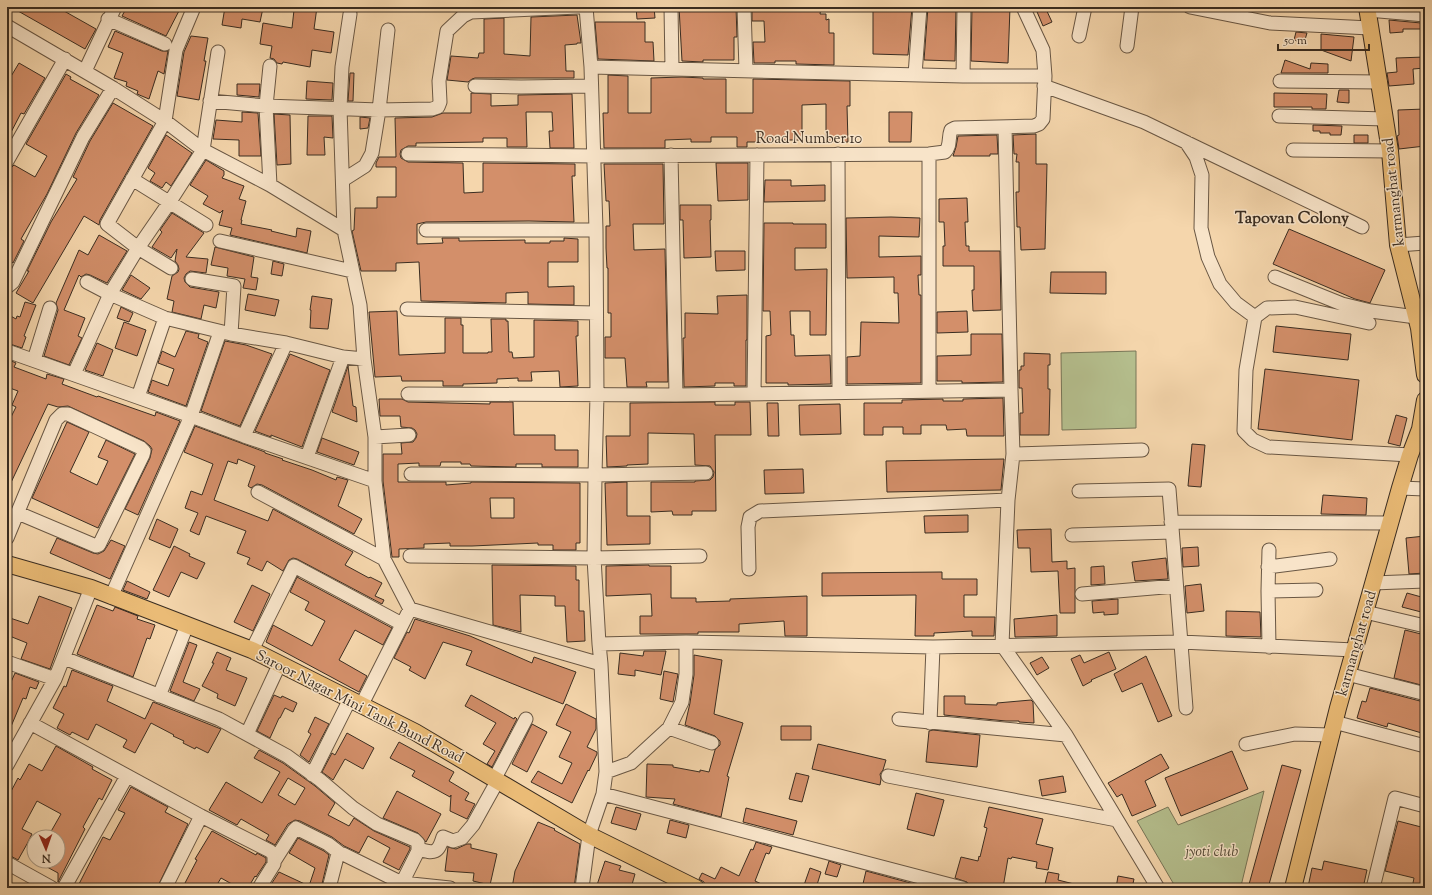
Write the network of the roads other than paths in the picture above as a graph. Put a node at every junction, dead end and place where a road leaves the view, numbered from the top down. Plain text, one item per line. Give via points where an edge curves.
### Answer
1 (115, 7) edge
2 (194, 7) edge
3 (578, 7) edge
4 (586, 7) edge
5 (671, 7) edge
6 (744, 7) edge
7 (920, 7) edge
8 (964, 7) edge
9 (1023, 7) edge
10 (1085, 7) edge
11 (1132, 7) edge
12 (1190, 7) edge
13 (1367, 8) edge
14 (350, 14) dead end
15 (1425, 15) edge
16 (108, 20) junction
17 (7, 27) edge
18 (1370, 28) junction
19 (388, 30) dead end
20 (1079, 36) dead end
21 (165, 44) dead end
22 (1127, 46) dead end
23 (218, 52) dead end
24 (66, 59) junction
25 (270, 66) dead end
26 (591, 68) junction
27 (672, 69) junction
28 (746, 70) junction
29 (85, 71) junction
30 (915, 75) junction
31 (963, 76) junction
32 (1044, 81) junction
33 (1280, 81) dead end
34 (1380, 82) junction
35 (475, 86) dead end
36 (592, 86) junction
37 (113, 88) junction
38 (210, 101) junction
39 (266, 106) junction
40 (340, 108) junction
41 (379, 110) junction
42 (1279, 116) dead end
43 (1385, 119) junction
44 (165, 121) junction
45 (1005, 127) junction
46 (1186, 142) junction
47 (203, 150) junction
48 (1293, 150) dead end
49 (1390, 151) junction
50 (408, 154) dead end
51 (838, 154) junction
52 (929, 154) junction
53 (671, 155) junction
54 (757, 155) junction
55 (594, 156) junction
56 (7, 161) edge
57 (132, 179) junction
58 (343, 180) junction
59 (270, 185) junction
60 (169, 203) junction
61 (206, 225) dead end
62 (1362, 227) dead end
63 (344, 230) junction
64 (426, 230) dead end
65 (596, 230) junction
66 (220, 241) dead end
67 (1425, 243) edge
68 (1398, 245) junction
69 (138, 248) junction
70 (171, 268) dead end
71 (352, 271) junction
72 (1275, 277) dead end
73 (192, 280) dead end
74 (87, 282) dead end
75 (7, 287) edge
76 (110, 294) junction
77 (50, 308) dead end
78 (407, 309) dead end
79 (596, 312) junction
80 (1255, 317) junction
81 (1416, 317) junction
82 (165, 318) junction
83 (1369, 323) dead end
84 (226, 333) junction
85 (286, 343) junction
86 (7, 351) edge
87 (343, 356) junction
88 (364, 359) junction
89 (34, 360) junction
90 (74, 374) junction
91 (1425, 375) edge
92 (1011, 390) junction
93 (929, 391) junction
94 (839, 392) junction
95 (408, 394) dead end
96 (754, 394) junction
97 (597, 395) junction
98 (676, 395) junction
99 (138, 397) junction
100 (1425, 400) edge
101 (191, 416) junction
102 (409, 435) dead end
103 (244, 436) junction
104 (375, 437) junction
105 (1142, 450) dead end
106 (1013, 454) junction
107 (1410, 455) junction
108 (307, 457) junction
109 (411, 474) dead end
110 (706, 474) dead end
111 (595, 475) junction
112 (375, 481) junction
113 (1400, 488) junction
114 (1425, 489) edge
115 (1079, 491) dead end
116 (258, 492) dead end
117 (1008, 500) junction
118 (18, 513) junction
119 (1390, 524) junction
120 (1172, 527) junction
121 (1072, 535) dead end
122 (7, 538) edge
123 (1269, 550) dead end
124 (410, 556) dead end
125 (700, 556) dead end
126 (594, 558) junction
127 (384, 559) junction
128 (1330, 559) dead end
129 (7, 564) edge
130 (1268, 567) junction
131 (749, 569) dead end
132 (1425, 581) edge
133 (1373, 583) junction
134 (1176, 586) junction
135 (92, 588) junction
136 (1316, 590) dead end
137 (1268, 591) junction
138 (1082, 594) dead end
139 (111, 597) junction
140 (410, 610) junction
141 (1365, 612) junction
142 (402, 624) junction
143 (187, 626) junction
144 (1425, 626) edge
145 (686, 642) junction
146 (1181, 642) junction
147 (599, 644) junction
148 (1002, 645) junction
149 (933, 647) junction
150 (1269, 647) junction
151 (252, 650) junction
152 (1354, 650) junction
153 (64, 658) junction
154 (7, 662) edge
155 (280, 663) junction
156 (601, 664) junction
157 (1347, 674) junction
158 (55, 679) junction
159 (1422, 693) dead end
160 (159, 696) junction
161 (356, 702) junction
162 (1186, 708) dead end
163 (526, 719) dead end
164 (899, 719) dead end
165 (30, 723) junction
166 (930, 723) junction
167 (669, 728) junction
168 (1332, 729) junction
169 (247, 734) junction
170 (1066, 735) junction
171 (712, 743) dead end
172 (1246, 744) dead end
173 (1425, 746) edge
174 (7, 765) edge
175 (606, 772) junction
176 (312, 775) junction
177 (127, 776) junction
178 (888, 776) dead end
179 (496, 779) junction
180 (603, 794) junction
181 (1425, 806) edge
182 (201, 816) junction
183 (1118, 820) junction
184 (589, 835) junction
185 (418, 849) junction
186 (340, 854) junction
187 (275, 860) junction
188 (7, 864) edge
189 (402, 883) junction
190 (686, 886) edge
191 (52, 888) edge
192 (64, 888) edge
193 (165, 888) edge
194 (259, 888) edge
195 (329, 888) edge
196 (450, 888) edge
197 (582, 888) edge
198 (962, 888) edge
199 (1158, 888) edge
200 (1293, 888) edge
201 (1374, 888) edge

1 - 16 street
2 - 44 street via 176,50
3 - 41 street via 471,12 463,16 448,31 439,81 438,107
4 - 26 street
5 - 27 street
6 - 28 street
7 - 30 street
8 - 31 street
9 - 32 street via 1043,50
10 - 20 street
11 - 22 street
12 - 18 street via 1270,23
13 - 15 street
13 - 18 main road, karmanghat road
14 - 40 street via 342,67
16 - 21 street
16 - 29 street
17 - 24 street
18 - 34 main road, karmanghat road
19 - 41 street
23 - 38 street
24 - 29 street
24 - 56 street
25 - 39 street
26 - 27 street
26 - 36 street
27 - 28 street
28 - 30 street
29 - 37 street
30 - 31 street
31 - 32 street
32 - 45 street via 1043,118 1039,124
32 - 46 street
33 - 34 street
34 - 43 main road, karmanghat road
35 - 36 street
36 - 55 street
37 - 44 street
37 - 75 street via 83,137 10,286
38 - 39 street
38 - 47 street
39 - 40 street
39 - 59 street
40 - 41 street
40 - 58 street
41 - 58 street via 369,160 365,166
42 - 43 street
43 - 49 main road, karmanghat road
44 - 47 street
44 - 57 street
45 - 52 street, Road Number 10 via 954,128 951,130 949,148 945,152
45 - 92 street
46 - 62 street
46 - 80 street via 1196,157 1202,175 1201,228 1208,257 1220,284 1236,303
47 - 59 street
47 - 60 street
48 - 49 street
49 - 68 main road, karmanghat road
50 - 55 street, Road Number 10
51 - 52 street, Road Number 10
51 - 54 street, Road Number 10
51 - 94 street
52 - 93 street
53 - 54 street, Road Number 10
53 - 55 street, Road Number 10
53 - 98 street
54 - 96 street
55 - 65 street
57 - 60 street
57 - 69 street via 107,224
58 - 63 street
59 - 63 street
60 - 61 street
60 - 69 street
63 - 71 street
64 - 65 street
65 - 79 street
66 - 71 street
67 - 68 street
68 - 81 main road, karmanghat road
69 - 70 street
69 - 76 street
71 - 88 street via 360,305
72 - 81 street via 1342,304
73 - 84 street via 234,286
74 - 76 street
76 - 82 street
76 - 90 street
77 - 89 street
78 - 79 street
79 - 97 street
80 - 83 street via 1267,308 1295,307
80 - 107 street via 1246,370 1244,431 1253,440 1268,447
81 - 91 main road, karmanghat road
82 - 84 street
82 - 99 street
84 - 85 street
84 - 101 street
85 - 87 street
85 - 103 street
86 - 89 street
87 - 88 street
87 - 108 street
88 - 104 street
89 - 90 street
90 - 99 street
92 - 93 street
92 - 106 street
93 - 94 street
94 - 96 street
95 - 97 street
96 - 98 street
97 - 98 street
97 - 111 street
99 - 101 street
100 - 107 main road, karmanghat road via 1420,430
101 - 103 street
101 - 139 street
102 - 104 street
103 - 108 street
104 - 112 street
105 - 106 street
106 - 117 street
107 - 113 main road, karmanghat road
108 - 112 street
109 - 111 street
110 - 111 street
111 - 126 street
112 - 127 street
113 - 114 street
113 - 119 main road, karmanghat road
115 - 120 street via 1169,489
116 - 127 street
117 - 131 street via 760,510 750,517 748,527
117 - 148 street
118 - 118 street via 56,420 62,414 68,414 144,451 99,545 96,546
118 - 122 street
119 - 120 street
119 - 133 main road, karmanghat road
120 - 121 street
120 - 134 street
123 - 130 street
124 - 126 street
125 - 126 street
126 - 147 street
127 - 140 street
128 - 130 street
129 - 135 main road, Saroor Nagar Mini Tank Bund Road
130 - 137 street
132 - 133 street
133 - 141 main road, karmanghat road
134 - 138 street
134 - 146 street
135 - 139 main road, Saroor Nagar Mini Tank Bund Road
135 - 153 street
136 - 137 street
137 - 150 street
139 - 143 main road, Saroor Nagar Mini Tank Bund Road
140 - 142 street
140 - 156 street
141 - 144 street
141 - 152 main road, karmanghat road
142 - 151 street via 294,566
142 - 161 street
143 - 151 main road, Saroor Nagar Mini Tank Bund Road
143 - 160 street
145 - 147 street
145 - 149 street
145 - 167 street via 686,674 682,702
146 - 148 street
146 - 150 street
146 - 162 street
147 - 156 street
148 - 149 street
148 - 170 street
149 - 166 street
150 - 152 street
151 - 155 main road, Saroor Nagar Mini Tank Bund Road
152 - 157 main road, karmanghat road
153 - 158 street
153 - 160 street
154 - 158 street
155 - 161 main road, Saroor Nagar Mini Tank Bund Road
155 - 169 street
156 - 175 street
157 - 159 street
157 - 168 main road, karmanghat road
158 - 165 street
160 - 169 street
161 - 176 street
161 - 179 main road, Saroor Nagar Mini Tank Bund Road via 416,732
163 - 179 street
164 - 166 street
165 - 174 street
165 - 177 street
166 - 170 street
167 - 171 street
167 - 175 street via 631,763
168 - 172 street
168 - 173 street
168 - 200 main road, karmanghat road
169 - 176 street via 287,756
170 - 183 street
175 - 180 street
176 - 185 street via 371,820 415,840
177 - 182 street
177 - 192 street
178 - 183 street
179 - 184 main road, Saroor Nagar Mini Tank Bund Road
179 - 185 street via 473,825 462,838 453,841 443,837 435,851
180 - 184 street
180 - 198 street
181 - 201 street via 1395,798
182 - 187 street via 270,851
182 - 193 street
183 - 199 street
184 - 190 main road, Saroor Nagar Mini Tank Bund Road
184 - 197 street
185 - 189 street
186 - 187 street via 328,844 296,828
186 - 189 street
186 - 195 street
187 - 194 street
188 - 191 street
189 - 196 street

